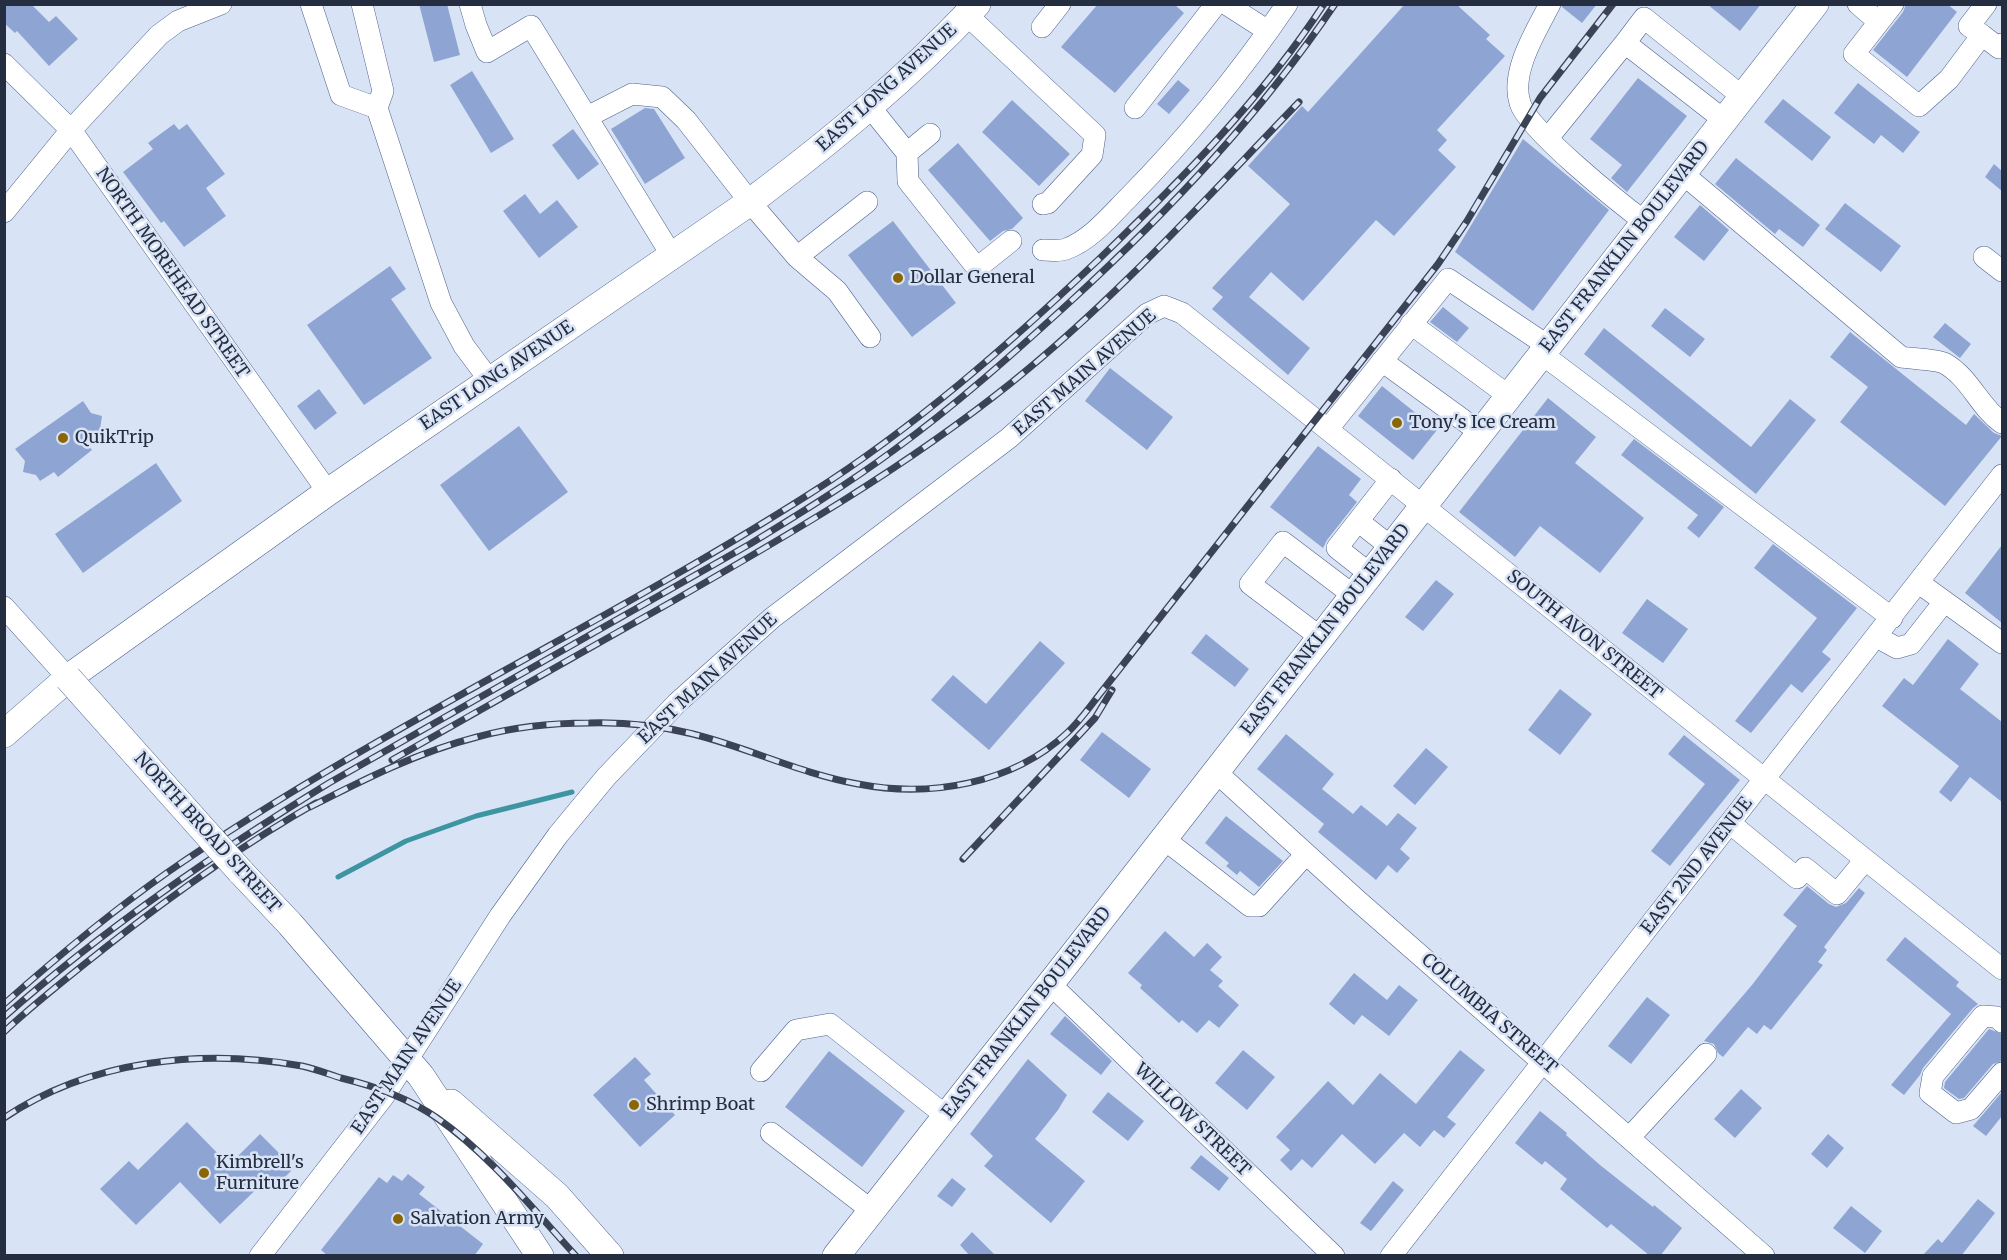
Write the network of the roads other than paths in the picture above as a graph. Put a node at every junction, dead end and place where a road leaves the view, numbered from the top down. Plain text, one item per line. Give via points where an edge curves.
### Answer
1 (221, 4) edge
2 (311, 4) edge
3 (362, 4) edge
4 (470, 4) edge
5 (1060, 4) edge
6 (1216, 4) edge
7 (1227, 4) edge
8 (1287, 4) edge
9 (1550, 4) edge
10 (1815, 4) edge
11 (1858, 4) edge
12 (1893, 4) edge
13 (1988, 4) edge
14 (972, 10) edge
15 (2002, 14) edge
16 (1879, 21) junction
17 (1042, 27) dead end
18 (1268, 31) junction
19 (1982, 35) junction
20 (1625, 43) junction
21 (2002, 44) edge
22 (4, 64) edge
23 (1743, 97) junction
24 (870, 107) junction
25 (377, 108) junction
26 (1135, 108) dead end
27 (587, 117) junction
28 (1724, 120) junction
29 (71, 130) junction
30 (930, 134) dead end
31 (1548, 138) junction
32 (907, 153) junction
33 (1683, 174) junction
34 (750, 202) junction
35 (867, 202) dead end
36 (1043, 204) dead end
37 (4, 212) edge
38 (1646, 222) junction
39 (1011, 241) dead end
40 (1043, 250) dead end
41 (672, 256) junction
42 (797, 257) junction
43 (1984, 257) dead end
44 (2002, 271) edge
45 (1164, 306) joint
46 (1411, 324) junction
47 (870, 337) dead end
48 (1545, 350) junction
49 (1382, 361) junction
50 (490, 381) junction
51 (1509, 396) junction
52 (2002, 423) edge
53 (1328, 429) junction
54 (1481, 433) junction
55 (2002, 476) edge
56 (1391, 479) junction
57 (328, 492) junction
58 (1424, 506) junction
59 (1358, 521) junction
60 (1391, 547) junction
61 (1370, 574) junction
62 (1919, 583) junction
63 (1353, 595) junction
64 (1944, 602) junction
65 (4, 607) edge
66 (1892, 618) junction
67 (1320, 637) junction
68 (1877, 637) junction
69 (2002, 643) edge
70 (68, 678) junction
71 (4, 734) edge
72 (1216, 772) junction
73 (1765, 780) junction
74 (1731, 824) junction
75 (1164, 839) junction
76 (1306, 854) junction
77 (1865, 860) junction
78 (2002, 969) edge
79 (1050, 984) junction
80 (2002, 1022) edge
81 (1706, 1054) dead end
82 (1543, 1061) junction
83 (414, 1069) junction
84 (760, 1071) dead end
85 (2002, 1072) edge
86 (946, 1116) junction
87 (771, 1133) dead end
88 (1630, 1137) junction
89 (871, 1210) junction
90 (260, 1256) edge
91 (540, 1256) edge
92 (610, 1256) edge
93 (836, 1256) edge
94 (1334, 1256) edge
95 (1391, 1256) edge
96 (1764, 1256) edge

1 - 29 street via 178,21 159,36
2 - 25 street via 341,95
3 - 25 street via 383,91
4 - 27 street via 487,52 531,26
5 - 17 street
6 - 26 street
7 - 18 street
8 - 18 street
9 - 31 street via 1527,49 1518,90 1528,117
10 - 23 main road, EAST FRANKLIN BOULEVARD
11 - 16 street
12 - 16 street
13 - 15 street
13 - 19 street via 1970,26
14 - 24 main road, EAST LONG AVENUE
14 - 36 street via 1095,135 1092,155
16 - 19 street via 1854,54 1919,106 1949,79
18 - 40 street via 1170,155 1108,218 1074,245 1063,250
19 - 21 street via 1999,48
20 - 23 street via 1644,18
20 - 28 street
20 - 31 street
22 - 29 street, NORTH MOREHEAD STREET
23 - 28 main road, EAST FRANKLIN BOULEVARD
24 - 32 street
24 - 34 main road, EAST LONG AVENUE
25 - 50 street via 441,303 464,346
27 - 34 street via 632,94 662,97 686,120
27 - 41 street
28 - 33 main road, EAST FRANKLIN BOULEVARD
29 - 37 street
29 - 57 street, NORTH MOREHEAD STREET
30 - 32 street
31 - 38 street via 1615,200
32 - 39 street via 908,181 977,268
33 - 38 main road, EAST FRANKLIN BOULEVARD
33 - 52 street via 1901,357 1942,362 1968,382 1989,414
34 - 41 main road, EAST LONG AVENUE
34 - 42 street
35 - 42 street
38 - 48 main road, EAST FRANKLIN BOULEVARD
41 - 50 main road, EAST LONG AVENUE
42 - 47 street via 837,291
43 - 44 street
45 - 53 street, SOUTH AVON STREET via 1182,313
45 - 83 street, EAST MAIN AVENUE via 1147,314 1009,438 772,618 677,703 606,777 558,835 500,916
46 - 48 street via 1448,279
46 - 49 street
46 - 51 street
48 - 51 main road, EAST FRANKLIN BOULEVARD
48 - 66 street
49 - 53 street
49 - 54 street
50 - 57 main road, EAST LONG AVENUE
51 - 54 main road, EAST FRANKLIN BOULEVARD
53 - 56 street, SOUTH AVON STREET
54 - 58 main road, EAST FRANKLIN BOULEVARD
55 - 62 street, EAST 2ND AVENUE
56 - 58 street, SOUTH AVON STREET
56 - 59 street
57 - 70 main road, EAST LONG AVENUE
58 - 60 main road, EAST FRANKLIN BOULEVARD
58 - 73 street, SOUTH AVON STREET
59 - 60 street
59 - 61 street via 1337,548
60 - 61 main road, EAST FRANKLIN BOULEVARD
61 - 63 main road, EAST FRANKLIN BOULEVARD
62 - 64 street
62 - 66 street, EAST 2ND AVENUE
63 - 67 main road, EAST FRANKLIN BOULEVARD
63 - 67 street via 1283,542 1250,584
64 - 68 street via 1911,644 1898,648
64 - 69 street
65 - 70 street, NORTH BROAD STREET
66 - 68 street, EAST 2ND AVENUE
67 - 72 main road, EAST FRANKLIN BOULEVARD
68 - 73 street, EAST 2ND AVENUE
70 - 71 main road, EAST LONG AVENUE
70 - 83 main road, NORTH BROAD STREET, bridge via 290,924
72 - 75 main road, EAST FRANKLIN BOULEVARD
72 - 76 street, COLUMBIA STREET
73 - 74 street, EAST 2ND AVENUE
73 - 77 street, SOUTH AVON STREET
74 - 77 street via 1797,878 1805,868 1837,894
74 - 82 street, EAST 2ND AVENUE
75 - 76 street via 1250,906 1259,906
75 - 79 main road, EAST FRANKLIN BOULEVARD
76 - 82 street, COLUMBIA STREET
77 - 78 street, SOUTH AVON STREET
79 - 86 main road, EAST FRANKLIN BOULEVARD
79 - 94 street, WILLOW STREET
80 - 85 street via 1997,1017 1983,1016 1933,1076 1930,1093 1956,1113 1971,1109
81 - 88 street
82 - 88 street, COLUMBIA STREET
82 - 95 street, EAST 2ND AVENUE
83 - 90 street, EAST MAIN AVENUE via 384,1096
83 - 91 main road
83 - 92 main road via 557,1196
84 - 86 street via 796,1030 830,1024
86 - 89 main road, EAST FRANKLIN BOULEVARD
87 - 89 street
88 - 96 street, COLUMBIA STREET
89 - 93 main road, EAST FRANKLIN BOULEVARD

